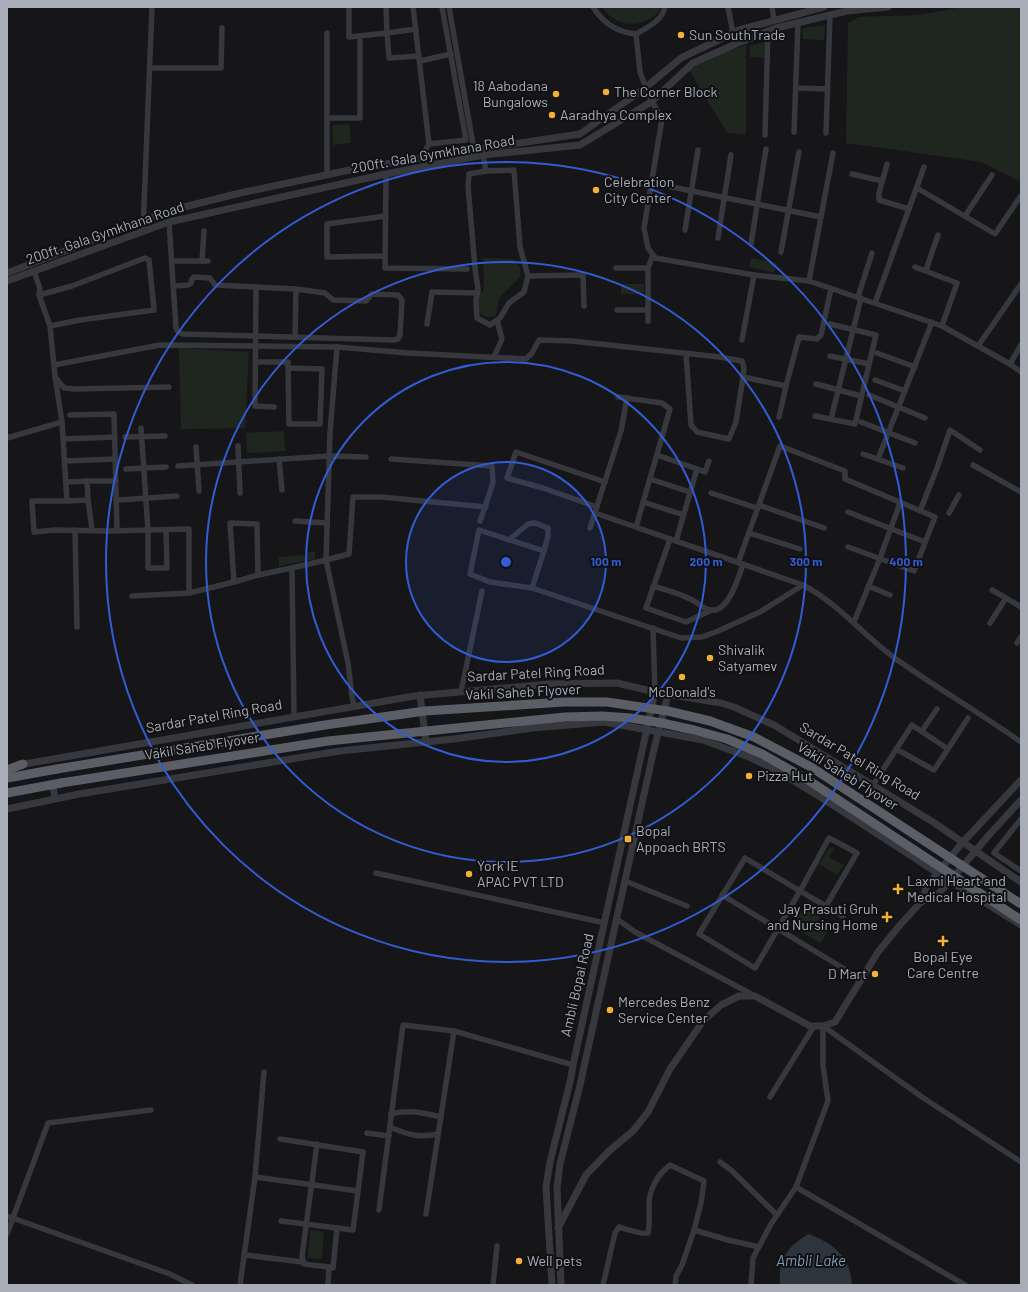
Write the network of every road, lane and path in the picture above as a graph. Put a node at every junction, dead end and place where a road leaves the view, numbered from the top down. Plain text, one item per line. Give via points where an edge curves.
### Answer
1 (152, 7) edge
2 (349, 7) edge
3 (386, 7) edge
4 (413, 7) edge
5 (442, 7) edge
6 (449, 7) edge
7 (593, 7) edge
8 (665, 7) edge
9 (728, 7) edge
10 (772, 7) edge
11 (888, 7) edge
12 (819, 8) edge
13 (830, 15) junction
14 (774, 20) junction
15 (798, 22) junction
16 (222, 28) dead end
17 (416, 29) junction
18 (768, 30) junction
19 (327, 33) dead end
20 (387, 33) junction
21 (732, 33) junction
22 (636, 34) junction
23 (360, 41) dead end
24 (451, 54) junction
25 (419, 58) junction
26 (150, 68) junction
27 (646, 88) junction
28 (796, 88) junction
29 (827, 89) junction
30 (651, 102) junction
31 (327, 118) junction
32 (794, 132) dead end
33 (826, 133) dead end
34 (765, 135) dead end
35 (429, 144) junction
36 (474, 150) junction
37 (698, 150) dead end
38 (766, 150) dead end
39 (800, 152) dead end
40 (833, 153) dead end
41 (731, 154) dead end
42 (482, 155) junction
43 (426, 157) junction
44 (887, 164) dead end
45 (924, 167) dead end
46 (486, 170) junction
47 (386, 174) junction
48 (852, 174) dead end
49 (327, 175) junction
50 (992, 175) dead end
51 (882, 181) junction
52 (652, 183) junction
53 (916, 188) junction
54 (691, 191) junction
55 (1020, 197) dead end
56 (724, 198) junction
57 (757, 205) junction
58 (909, 209) junction
59 (789, 211) junction
60 (386, 216) junction
61 (965, 216) junction
62 (821, 217) junction
63 (143, 221) junction
64 (169, 222) junction
65 (684, 230) dead end
66 (143, 231) junction
67 (204, 231) dead end
68 (938, 235) dead end
69 (718, 238) dead end
70 (751, 244) dead end
71 (781, 252) dead end
72 (872, 253) dead end
73 (653, 255) junction
74 (386, 256) junction
75 (172, 261) junction
76 (915, 267) dead end
77 (616, 268) dead end
78 (648, 268) junction
79 (467, 269) dead end
80 (926, 270) junction
81 (34, 271) junction
82 (7, 272) edge
83 (754, 275) junction
84 (528, 276) junction
85 (7, 281) edge
86 (809, 281) junction
87 (1021, 284) edge
88 (173, 286) junction
89 (256, 287) junction
90 (296, 289) junction
91 (831, 289) junction
92 (478, 293) junction
93 (39, 294) junction
94 (859, 298) junction
95 (875, 303) junction
96 (584, 306) dead end
97 (617, 310) dead end
98 (648, 310) junction
99 (497, 320) junction
100 (648, 321) dead end
101 (932, 322) junction
102 (427, 324) dead end
103 (830, 324) dead end
104 (50, 326) junction
105 (942, 326) junction
106 (853, 330) junction
107 (255, 336) junction
108 (295, 337) junction
109 (742, 340) dead end
110 (1021, 345) edge
111 (255, 346) junction
112 (978, 346) junction
113 (336, 347) junction
114 (686, 353) junction
115 (878, 353) dead end
116 (830, 356) dead end
117 (494, 357) junction
118 (846, 359) junction
119 (256, 362) junction
120 (869, 364) junction
121 (1010, 364) junction
122 (54, 365) junction
123 (915, 367) junction
124 (289, 368) junction
125 (1021, 372) edge
126 (55, 376) junction
127 (743, 377) junction
128 (875, 380) dead end
129 (816, 384) dead end
130 (786, 386) junction
131 (169, 388) dead end
132 (838, 390) junction
133 (905, 391) junction
134 (869, 395) dead end
135 (861, 396) junction
136 (618, 398) dead end
137 (627, 398) junction
138 (274, 407) dead end
139 (898, 408) junction
140 (70, 415) dead end
141 (815, 416) dead end
142 (779, 417) dead end
143 (925, 418) dead end
144 (831, 419) junction
145 (62, 422) junction
146 (860, 422) dead end
147 (140, 428) dead end
148 (889, 433) junction
149 (165, 436) dead end
150 (115, 437) junction
151 (125, 437) dead end
152 (141, 437) junction
153 (7, 438) edge
154 (64, 439) junction
155 (914, 443) dead end
156 (238, 446) dead end
157 (196, 447) dead end
158 (980, 450) dead end
159 (863, 454) dead end
160 (329, 456) junction
161 (657, 456) junction
162 (366, 457) dead end
163 (115, 458) junction
164 (279, 459) junction
165 (391, 459) dead end
166 (878, 459) junction
167 (65, 461) junction
168 (709, 461) dead end
169 (238, 462) junction
170 (197, 464) junction
171 (973, 465) dead end
172 (178, 466) dead end
173 (166, 467) dead end
174 (143, 468) junction
175 (903, 468) dead end
176 (126, 469) dead end
177 (697, 469) junction
178 (650, 479) junction
179 (87, 481) junction
180 (116, 481) junction
181 (67, 482) junction
182 (605, 482) junction
183 (282, 490) dead end
184 (199, 491) dead end
185 (690, 492) junction
186 (1021, 492) edge
187 (240, 493) dead end
188 (711, 493) dead end
189 (959, 495) dead end
190 (177, 496) dead end
191 (145, 498) junction
192 (88, 500) junction
193 (119, 500) dead end
194 (67, 501) junction
195 (643, 502) junction
196 (900, 503) junction
197 (486, 506) junction
198 (596, 507) junction
199 (758, 507) junction
200 (920, 511) junction
201 (848, 512) dead end
202 (595, 513) junction
203 (949, 513) dead end
204 (684, 515) junction
205 (295, 521) dead end
206 (480, 521) dead end
207 (327, 523) junction
208 (636, 527) junction
209 (590, 528) dead end
210 (824, 528) dead end
211 (891, 528) junction
212 (75, 530) junction
213 (92, 530) junction
214 (148, 530) junction
215 (166, 530) junction
216 (117, 531) junction
217 (749, 533) junction
218 (509, 540) junction
219 (673, 540) junction
220 (926, 542) junction
221 (848, 547) dead end
222 (800, 549) dead end
223 (544, 551) junction
224 (880, 558) junction
225 (326, 560) junction
226 (740, 564) junction
227 (292, 568) junction
228 (258, 575) junction
229 (234, 582) junction
230 (803, 585) junction
231 (653, 586) junction
232 (868, 586) junction
233 (532, 588) junction
234 (992, 590) dead end
235 (482, 591) dead end
236 (189, 592) junction
237 (890, 595) dead end
238 (132, 596) dead end
239 (1006, 598) junction
240 (1021, 607) edge
241 (712, 610) junction
242 (854, 622) junction
243 (990, 623) dead end
244 (77, 627) dead end
245 (653, 628) junction
246 (1021, 637) edge
247 (1017, 643) dead end
248 (461, 692) junction
249 (656, 692) junction
250 (668, 694) junction
251 (420, 695) junction
252 (354, 706) junction
253 (936, 708) dead end
254 (294, 716) junction
255 (968, 718) dead end
256 (648, 729) junction
257 (658, 732) junction
258 (922, 732) junction
259 (426, 742) junction
260 (1021, 742) edge
261 (948, 748) junction
262 (896, 749) junction
263 (48, 760) junction
264 (23, 764) joint
265 (7, 768) edge
266 (53, 770) junction
267 (7, 778) edge
268 (1021, 780) edge
269 (57, 784) junction
270 (873, 785) junction
271 (7, 792) edge
272 (55, 799) junction
273 (1021, 800) edge
274 (7, 809) edge
275 (1021, 819) edge
276 (963, 842) junction
277 (976, 851) junction
278 (1021, 870) edge
279 (376, 873) dead end
280 (938, 873) junction
281 (625, 881) junction
282 (950, 881) junction
283 (1021, 882) edge
284 (800, 892) junction
285 (722, 895) junction
286 (921, 902) junction
287 (1021, 904) edge
288 (687, 906) dead end
289 (826, 906) junction
290 (844, 916) dead end
291 (617, 919) junction
292 (1021, 920) edge
293 (605, 923) junction
294 (1021, 925) edge
295 (778, 929) junction
296 (861, 979) junction
297 (755, 996) junction
298 (814, 1026) junction
299 (823, 1026) junction
300 (454, 1031) junction
301 (573, 1066) junction
302 (264, 1072) dead end
303 (770, 1097) dead end
304 (151, 1110) dead end
305 (391, 1114) junction
306 (441, 1117) junction
307 (390, 1127) junction
308 (367, 1133) dead end
309 (438, 1134) junction
310 (389, 1136) junction
311 (280, 1139) dead end
312 (317, 1144) junction
313 (720, 1162) dead end
314 (1021, 1162) edge
315 (255, 1177) junction
316 (312, 1184) junction
317 (796, 1187) junction
318 (358, 1191) junction
319 (379, 1210) dead end
320 (426, 1214) dead end
321 (777, 1215) junction
322 (7, 1216) edge
323 (13, 1218) junction
324 (281, 1221) dead end
325 (306, 1225) junction
326 (337, 1228) junction
327 (558, 1228) junction
328 (694, 1230) junction
329 (7, 1234) edge
330 (497, 1246) dead end
331 (759, 1247) junction
332 (245, 1254) junction
333 (302, 1262) junction
334 (329, 1268) junction
335 (192, 1285) edge
336 (240, 1285) edge
337 (328, 1285) edge
338 (492, 1285) edge
339 (552, 1285) edge
340 (561, 1285) edge
341 (602, 1285) edge
342 (675, 1285) edge
343 (751, 1285) edge
344 (965, 1285) edge

1 - 26 street
2 - 20 street via 349,37
3 - 20 street
4 - 17 street
5 - 24 street
6 - 36 street
7 - 22 street via 608,25 626,33
8 - 22 street via 656,23
9 - 21 street
10 - 14 street
11 - 13 street, 200ft. Gala Gymkhana Road
12 - 14 street
13 - 15 street, 200ft. Gala Gymkhana Road
13 - 29 street
14 - 21 street
15 - 18 street, 200ft. Gala Gymkhana Road
15 - 28 street
16 - 26 street via 221,68
17 - 20 street
17 - 25 street
18 - 30 street, 200ft. Gala Gymkhana Road via 693,63
18 - 34 street
19 - 31 street
20 - 25 street via 389,58
21 - 27 street via 681,58
22 - 27 street via 640,72
23 - 31 street via 360,118
24 - 25 street
24 - 35 street via 466,140
25 - 35 street
26 - 63 street
27 - 30 street
27 - 36 street via 580,134
28 - 29 street
28 - 32 street
29 - 33 street
30 - 42 street, 200ft. Gala Gymkhana Road via 580,145
30 - 52 street via 662,119
31 - 49 street
35 - 43 street
36 - 43 street
37 - 54 street
38 - 57 street
39 - 59 street
40 - 62 street
41 - 56 street
42 - 46 street
42 - 47 street, 200ft. Gala Gymkhana Road
43 - 49 street
44 - 51 street
45 - 53 street
46 - 84 street via 514,170 520,247
46 - 92 street via 469,174 468,186
47 - 60 street
47 - 64 street, 200ft. Gala Gymkhana Road
48 - 51 street
49 - 63 street via 187,206
50 - 61 street
51 - 58 street via 879,200
52 - 54 street
52 - 73 street via 644,228 648,248
53 - 58 street
53 - 61 street
54 - 56 street
54 - 65 street
55 - 61 street via 995,234
56 - 57 street
56 - 69 street
57 - 59 street
57 - 70 street
58 - 95 street
59 - 62 street
59 - 71 street
60 - 74 street
60 - 74 street via 327,224 327,257
62 - 86 street
63 - 66 street
63 - 82 street
64 - 66 street, 200ft. Gala Gymkhana Road
64 - 75 street
66 - 81 street, 200ft. Gala Gymkhana Road
67 - 75 street via 205,261
68 - 80 street
72 - 94 street
73 - 78 street
73 - 83 street via 655,258
74 - 79 street via 385,268
75 - 88 street
76 - 80 street
77 - 78 street
78 - 98 street
80 - 105 street via 957,283
81 - 85 street, 200ft. Gala Gymkhana Road
81 - 93 street via 40,289
83 - 86 street
83 - 109 street
84 - 96 street via 583,275
84 - 99 street via 524,292 509,303
86 - 91 street
87 - 112 street
88 - 89 street via 188,285 194,277 210,278 215,285
88 - 107 street via 178,332
89 - 90 street
89 - 107 street
90 - 108 street
90 - 108 street via 325,293 333,300 366,301 372,294 398,295 402,300 398,339
91 - 94 street
91 - 130 street via 821,335 817,339 799,337
92 - 99 street via 477,318 490,325
92 - 102 street via 432,292
93 - 104 street
93 - 104 street via 72,286 145,258 149,260 154,310
94 - 95 street
94 - 106 street
95 - 101 street
97 - 98 street
98 - 100 street
99 - 117 street via 502,339
101 - 105 street
101 - 123 street
103 - 106 street
104 - 122 street
105 - 112 street
106 - 118 street
106 - 120 street via 876,335
107 - 108 street
107 - 111 street
110 - 121 street
111 - 113 street
111 - 119 street
111 - 122 street via 160,345
112 - 121 street
113 - 117 street
113 - 160 street
114 - 117 street via 539,340 526,359
114 - 127 street via 742,361
114 - 127 street via 691,425 697,432 729,439 736,422
115 - 123 street
116 - 118 street
118 - 120 street
118 - 132 street
119 - 124 street via 288,362
119 - 138 street via 255,406
120 - 135 street
121 - 125 street
122 - 126 street
123 - 133 street
124 - 124 street via 289,424 320,424 322,369
126 - 131 street via 64,388
126 - 145 street
127 - 130 street
128 - 133 street
129 - 132 street
130 - 142 street
132 - 135 street
132 - 144 street
133 - 139 street
134 - 139 street
135 - 144 street via 855,424
136 - 137 street
137 - 161 street via 662,403 670,409
137 - 182 street via 621,431
139 - 143 street
139 - 148 street
140 - 150 street via 114,414
141 - 144 street
145 - 153 street
145 - 154 street
146 - 148 street
147 - 152 street
148 - 155 street
148 - 166 street
149 - 152 street
150 - 154 street
150 - 163 street
151 - 152 street
152 - 174 street
154 - 167 street
156 - 169 street
157 - 170 street
158 - 200 street via 950,430
159 - 166 street
160 - 162 street
160 - 164 street
160 - 207 street
161 - 177 street
161 - 178 street
163 - 167 street
163 - 180 street
164 - 169 street
164 - 183 street
165 - 197 street via 492,466 493,483
166 - 175 street
167 - 181 street
168 - 177 street via 706,472
169 - 170 street
169 - 187 street
170 - 172 street
170 - 184 street
171 - 186 street
173 - 174 street
174 - 176 street
174 - 191 street
177 - 185 street
178 - 185 street
178 - 195 street
179 - 180 street
179 - 181 street
179 - 192 street
180 - 216 street
181 - 194 street
182 - 198 street
182 - 198 street via 516,452 507,478
185 - 204 street
188 - 199 street
189 - 203 street
190 - 191 street
191 - 193 street
191 - 214 street
192 - 194 street
192 - 213 street
194 - 212 street via 32,501 34,532
195 - 204 street
195 - 208 street
196 - 199 street via 845,479 845,471 780,446
196 - 200 street
196 - 211 street
197 - 206 street
197 - 225 street via 353,497 349,554
198 - 202 street
199 - 210 street
199 - 217 street
200 - 220 street via 935,517
201 - 211 street
202 - 208 street
202 - 209 street
204 - 219 street
205 - 207 street
207 - 225 street
208 - 219 street
211 - 220 street
211 - 224 street
212 - 213 street
212 - 244 street
213 - 216 street
214 - 215 street
214 - 215 street via 148,568 167,568
214 - 216 street
215 - 236 street via 189,529
217 - 222 street
217 - 226 street
218 - 223 street
218 - 223 street via 528,524 535,522 548,528
218 - 233 street via 479,530 470,574 490,582
219 - 226 street
219 - 231 street
220 - 224 street via 914,572
221 - 224 street
223 - 233 street
224 - 232 street
225 - 227 street
225 - 252 street via 348,663
226 - 230 street
226 - 241 street via 731,596 720,608
227 - 228 street
227 - 254 street
228 - 229 street
228 - 229 street via 256,524 230,523
229 - 236 street
230 - 242 street
230 - 245 street via 760,612 702,637 682,638
231 - 241 street via 694,600 699,606
231 - 241 street via 646,608 650,610 686,622
232 - 237 street
232 - 242 street
233 - 245 street
234 - 239 street
235 - 248 street
236 - 238 street
239 - 240 street
239 - 243 street
242 - 260 street via 895,658
245 - 249 street
246 - 247 street
248 - 249 street, Sardar Patel Ring Road via 549,684 617,683
248 - 251 street, Sardar Patel Ring Road
249 - 250 street, Sardar Patel Ring Road
249 - 256 street, Ambli Bopal Road
250 - 257 street, Ambli Bopal Road
250 - 270 street, Sardar Patel Ring Road via 721,703 759,717
251 - 252 street, Sardar Patel Ring Road
251 - 259 street
252 - 254 street, Sardar Patel Ring Road
253 - 258 street
254 - 263 street, Sardar Patel Ring Road
255 - 261 street
256 - 257 street
256 - 259 street via 604,722 532,728
256 - 293 street, Ambli Bopal Road
257 - 280 street via 703,740 749,757 844,812
257 - 281 street, Ambli Bopal Road
258 - 261 street
258 - 262 street via 912,725
259 - 272 street via 340,751
261 - 262 street via 934,770
262 - 270 street
263 - 264 street, Sardar Patel Ring Road
263 - 266 street
264 - 265 highway
266 - 267 highway
266 - 287 highway, Vakil Saheb Flyover, bridge via 425,711 564,702 607,702 668,711 710,721 754,737 811,767
268 - 276 street
269 - 271 highway
269 - 272 street
269 - 292 highway, Vakil Saheb Flyover, bridge via 328,741 565,716 631,718 694,730 762,754 808,780
270 - 276 street, Sardar Patel Ring Road
272 - 274 street
273 - 277 street
275 - 278 street via 994,853
276 - 277 street, Sardar Patel Ring Road
276 - 280 street
277 - 282 street
277 - 283 street, Sardar Patel Ring Road
279 - 293 street
280 - 282 street
280 - 286 street via 927,886
281 - 288 street
281 - 291 street, Ambli Bopal Road
282 - 286 street via 939,893
282 - 294 street
284 - 285 street via 745,858
284 - 289 street
284 - 289 street via 829,838 841,844 857,853
284 - 295 street
285 - 295 street
285 - 295 street via 699,934 755,968
286 - 296 street via 887,942
289 - 290 street
291 - 297 street via 635,932
291 - 327 street, Ambli Bopal Road via 560,1164 557,1188
293 - 301 street, Ambli Bopal Road
295 - 296 street
296 - 299 street via 835,1022
297 - 298 street
297 - 327 street via 739,996 720,1005 703,1021 670,1069 648,1112 633,1131 586,1175
298 - 299 street
298 - 303 street
299 - 314 street via 922,1097
299 - 317 street via 823,1065 828,1102
300 - 301 street
300 - 305 street via 403,1025
300 - 306 street
301 - 339 street, Ambli Bopal Road via 546,1187
302 - 315 street
304 - 323 street via 48,1123
305 - 306 street via 407,1111
305 - 307 street
306 - 309 street
307 - 309 street via 416,1136
307 - 310 street
308 - 310 street
309 - 320 street
310 - 319 street
311 - 312 street
312 - 316 street
312 - 318 street via 363,1152
313 - 321 street
315 - 316 street
315 - 332 street
316 - 318 street
316 - 325 street
317 - 321 street
317 - 344 street
318 - 326 street via 353,1230
321 - 331 street
322 - 323 street
323 - 329 street
323 - 335 street via 170,1274
324 - 325 street
325 - 326 street
325 - 333 street
326 - 334 street via 333,1268
327 - 340 street, Ambli Bopal Road
328 - 331 street
328 - 341 street via 704,1181 670,1166 663,1171 652,1187 649,1207 651,1222 648,1233 618,1228 615,1233
328 - 342 street
330 - 338 street
331 - 343 street via 753,1258
332 - 333 street
332 - 336 street
333 - 334 street via 306,1265
334 - 337 street

